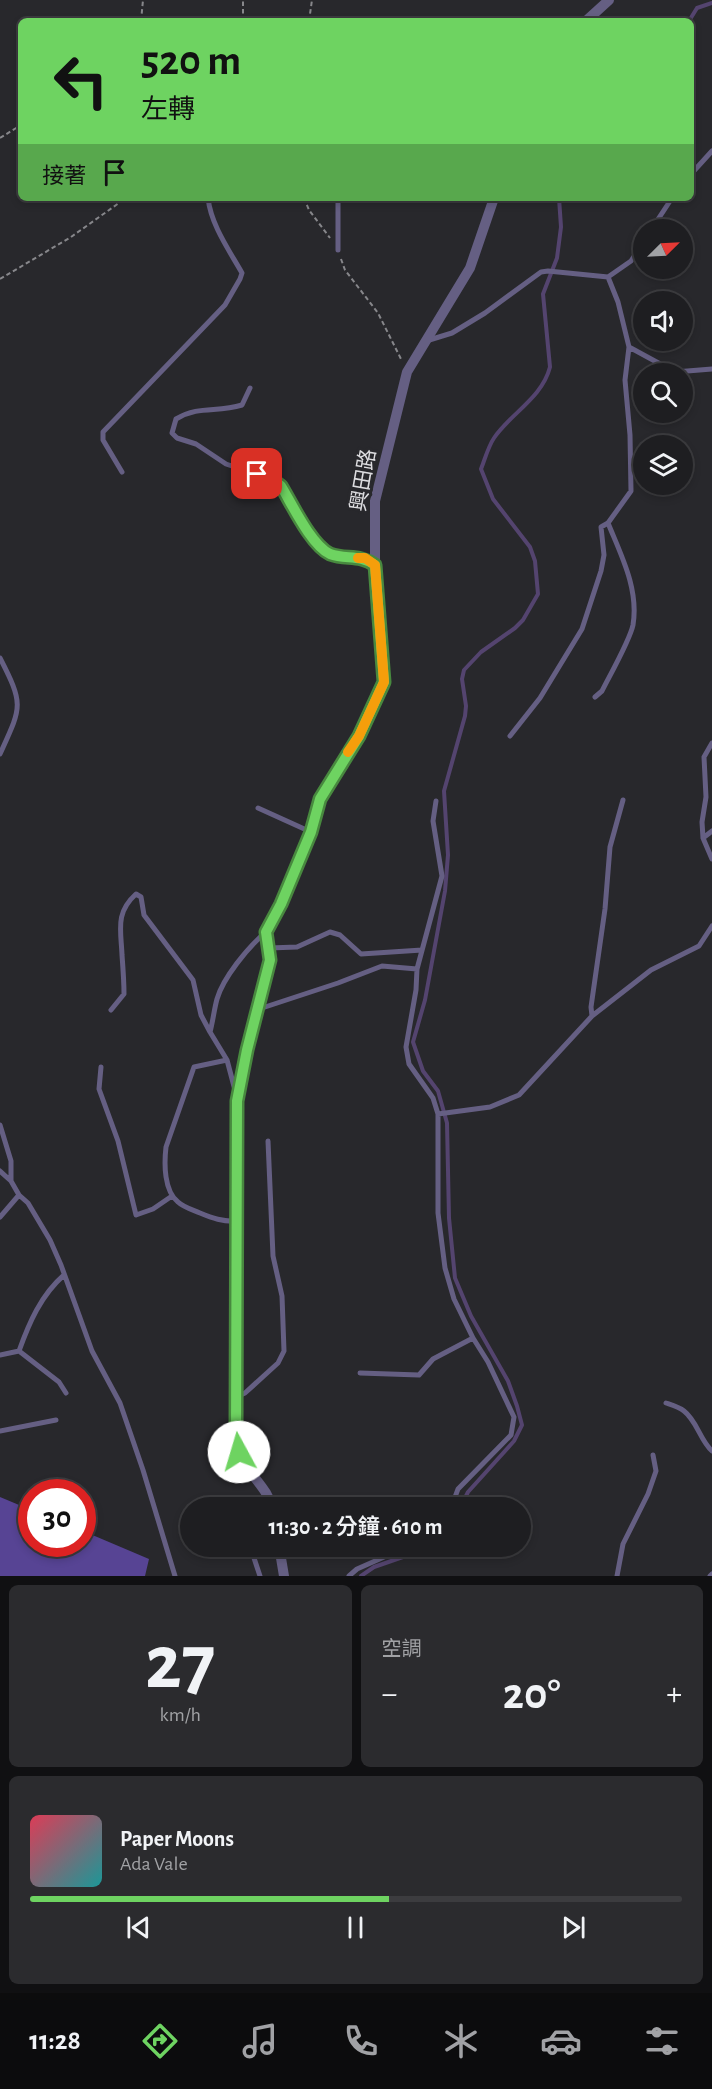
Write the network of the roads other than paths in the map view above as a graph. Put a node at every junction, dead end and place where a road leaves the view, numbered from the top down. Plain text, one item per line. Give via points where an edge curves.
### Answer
1 (609, 0) edge
2 (589, 18) edge
3 (712, 151) edge
4 (694, 171) edge
5 (208, 201) edge
6 (338, 201) edge
7 (493, 201) edge
8 (670, 201) edge
9 (658, 219) edge
10 (338, 250) road end
11 (633, 258) edge
12 (609, 277) junction
13 (424, 342) junction
14 (629, 347) junction
15 (712, 369) edge
16 (250, 388) dead end
17 (122, 472) dead end
18 (608, 523) junction
19 (375, 565) junction
20 (0, 658) edge
21 (595, 697) dead end
22 (510, 736) dead end
23 (712, 744) edge
24 (0, 754) edge
25 (623, 800) dead end
26 (436, 801) dead end
27 (258, 808) dead end
28 (712, 831) edge
29 (311, 832) junction
30 (703, 838) junction
31 (712, 859) edge
32 (712, 926) edge
33 (266, 932) junction
34 (269, 948) junction
35 (422, 950) junction
36 (417, 969) junction
37 (111, 1010) dead end
38 (257, 1010) junction
39 (592, 1016) junction
40 (210, 1032) junction
41 (227, 1060) junction
42 (102, 1067) dead end
43 (237, 1101) junction
44 (438, 1114) junction
45 (0, 1125) edge
46 (268, 1141) dead end
47 (0, 1170) edge
48 (12, 1181) junction
49 (20, 1196) junction
50 (172, 1196) junction
51 (0, 1217) edge
52 (237, 1221) junction
53 (64, 1275) junction
54 (473, 1338) junction
55 (19, 1351) junction
56 (0, 1355) edge
57 (360, 1373) dead end
58 (66, 1393) dead end
59 (236, 1397) junction
60 (666, 1403) dead end
61 (56, 1420) dead end
62 (0, 1431) edge
63 (712, 1451) edge
64 (653, 1455) dead end
65 (267, 1497) edge
66 (455, 1497) edge
67 (254, 1557) edge
68 (281, 1557) edge
69 (384, 1557) edge
70 (175, 1576) edge
71 (260, 1576) edge
72 (284, 1576) edge
73 (349, 1576) edge
74 (617, 1576) edge

1 - 2 street
3 - 4 lane
5 - 17 lane via 218,229 242,273 225,305 103,432 103,440
6 - 10 lane
7 - 13 street, 興田路 via 470,268
8 - 9 lane
11 - 12 lane
12 - 13 lane via 542,272 452,333
12 - 14 lane
13 - 19 street, 興田路 via 407,372 375,501
14 - 15 lane via 675,372
14 - 18 lane via 625,380 631,491
16 - 19 lane via 242,405 186,414 176,419 172,433 226,464 273,480 281,486 314,540 329,553 365,558
18 - 21 lane via 625,564 635,604 633,627 602,692
18 - 22 lane via 601,527 601,571 582,629 540,698
19 - 29 street, 興田路 via 384,682 359,736 320,799
20 - 24 lane via 19,699 18,712
23 - 30 lane via 704,756
25 - 39 lane via 610,847
26 - 35 lane via 433,821 442,876
27 - 29 lane
28 - 30 lane
29 - 33 street, 興田路
30 - 31 lane
32 - 39 lane via 699,946 651,970
33 - 34 street
33 - 40 lane via 230,974 217,997
34 - 35 lane via 297,947 330,932 340,934 360,954
34 - 38 street via 270,960
35 - 36 lane
36 - 38 lane via 382,966
36 - 44 lane via 406,1047 410,1064 433,1098
37 - 40 lane via 124,994 119,929 122,912 136,894 141,897 144,915 193,980 201,1015
38 - 43 street
39 - 44 lane via 519,1095 490,1107
40 - 41 lane
41 - 43 lane
41 - 50 lane via 194,1067 166,1148
42 - 50 lane via 99,1089 118,1141 136,1215
43 - 52 street
44 - 54 lane via 438,1213 445,1268 454,1299
45 - 48 lane via 11,1161
46 - 59 lane via 273,1256 282,1296 284,1352 278,1363
47 - 48 lane
48 - 49 lane
49 - 51 lane
49 - 53 lane via 50,1240
50 - 52 lane via 179,1204 211,1218
52 - 59 street
53 - 55 lane via 42,1300
53 - 70 lane via 92,1351 120,1403
54 - 57 lane via 433,1359 419,1375
54 - 66 lane via 514,1417 511,1435 458,1489
55 - 56 lane
55 - 58 lane via 59,1382
59 - 65 street via 239,1452
60 - 63 lane via 690,1417
61 - 62 lane
64 - 74 lane via 656,1471 623,1544
67 - 71 lane
68 - 72 street
69 - 73 lane

